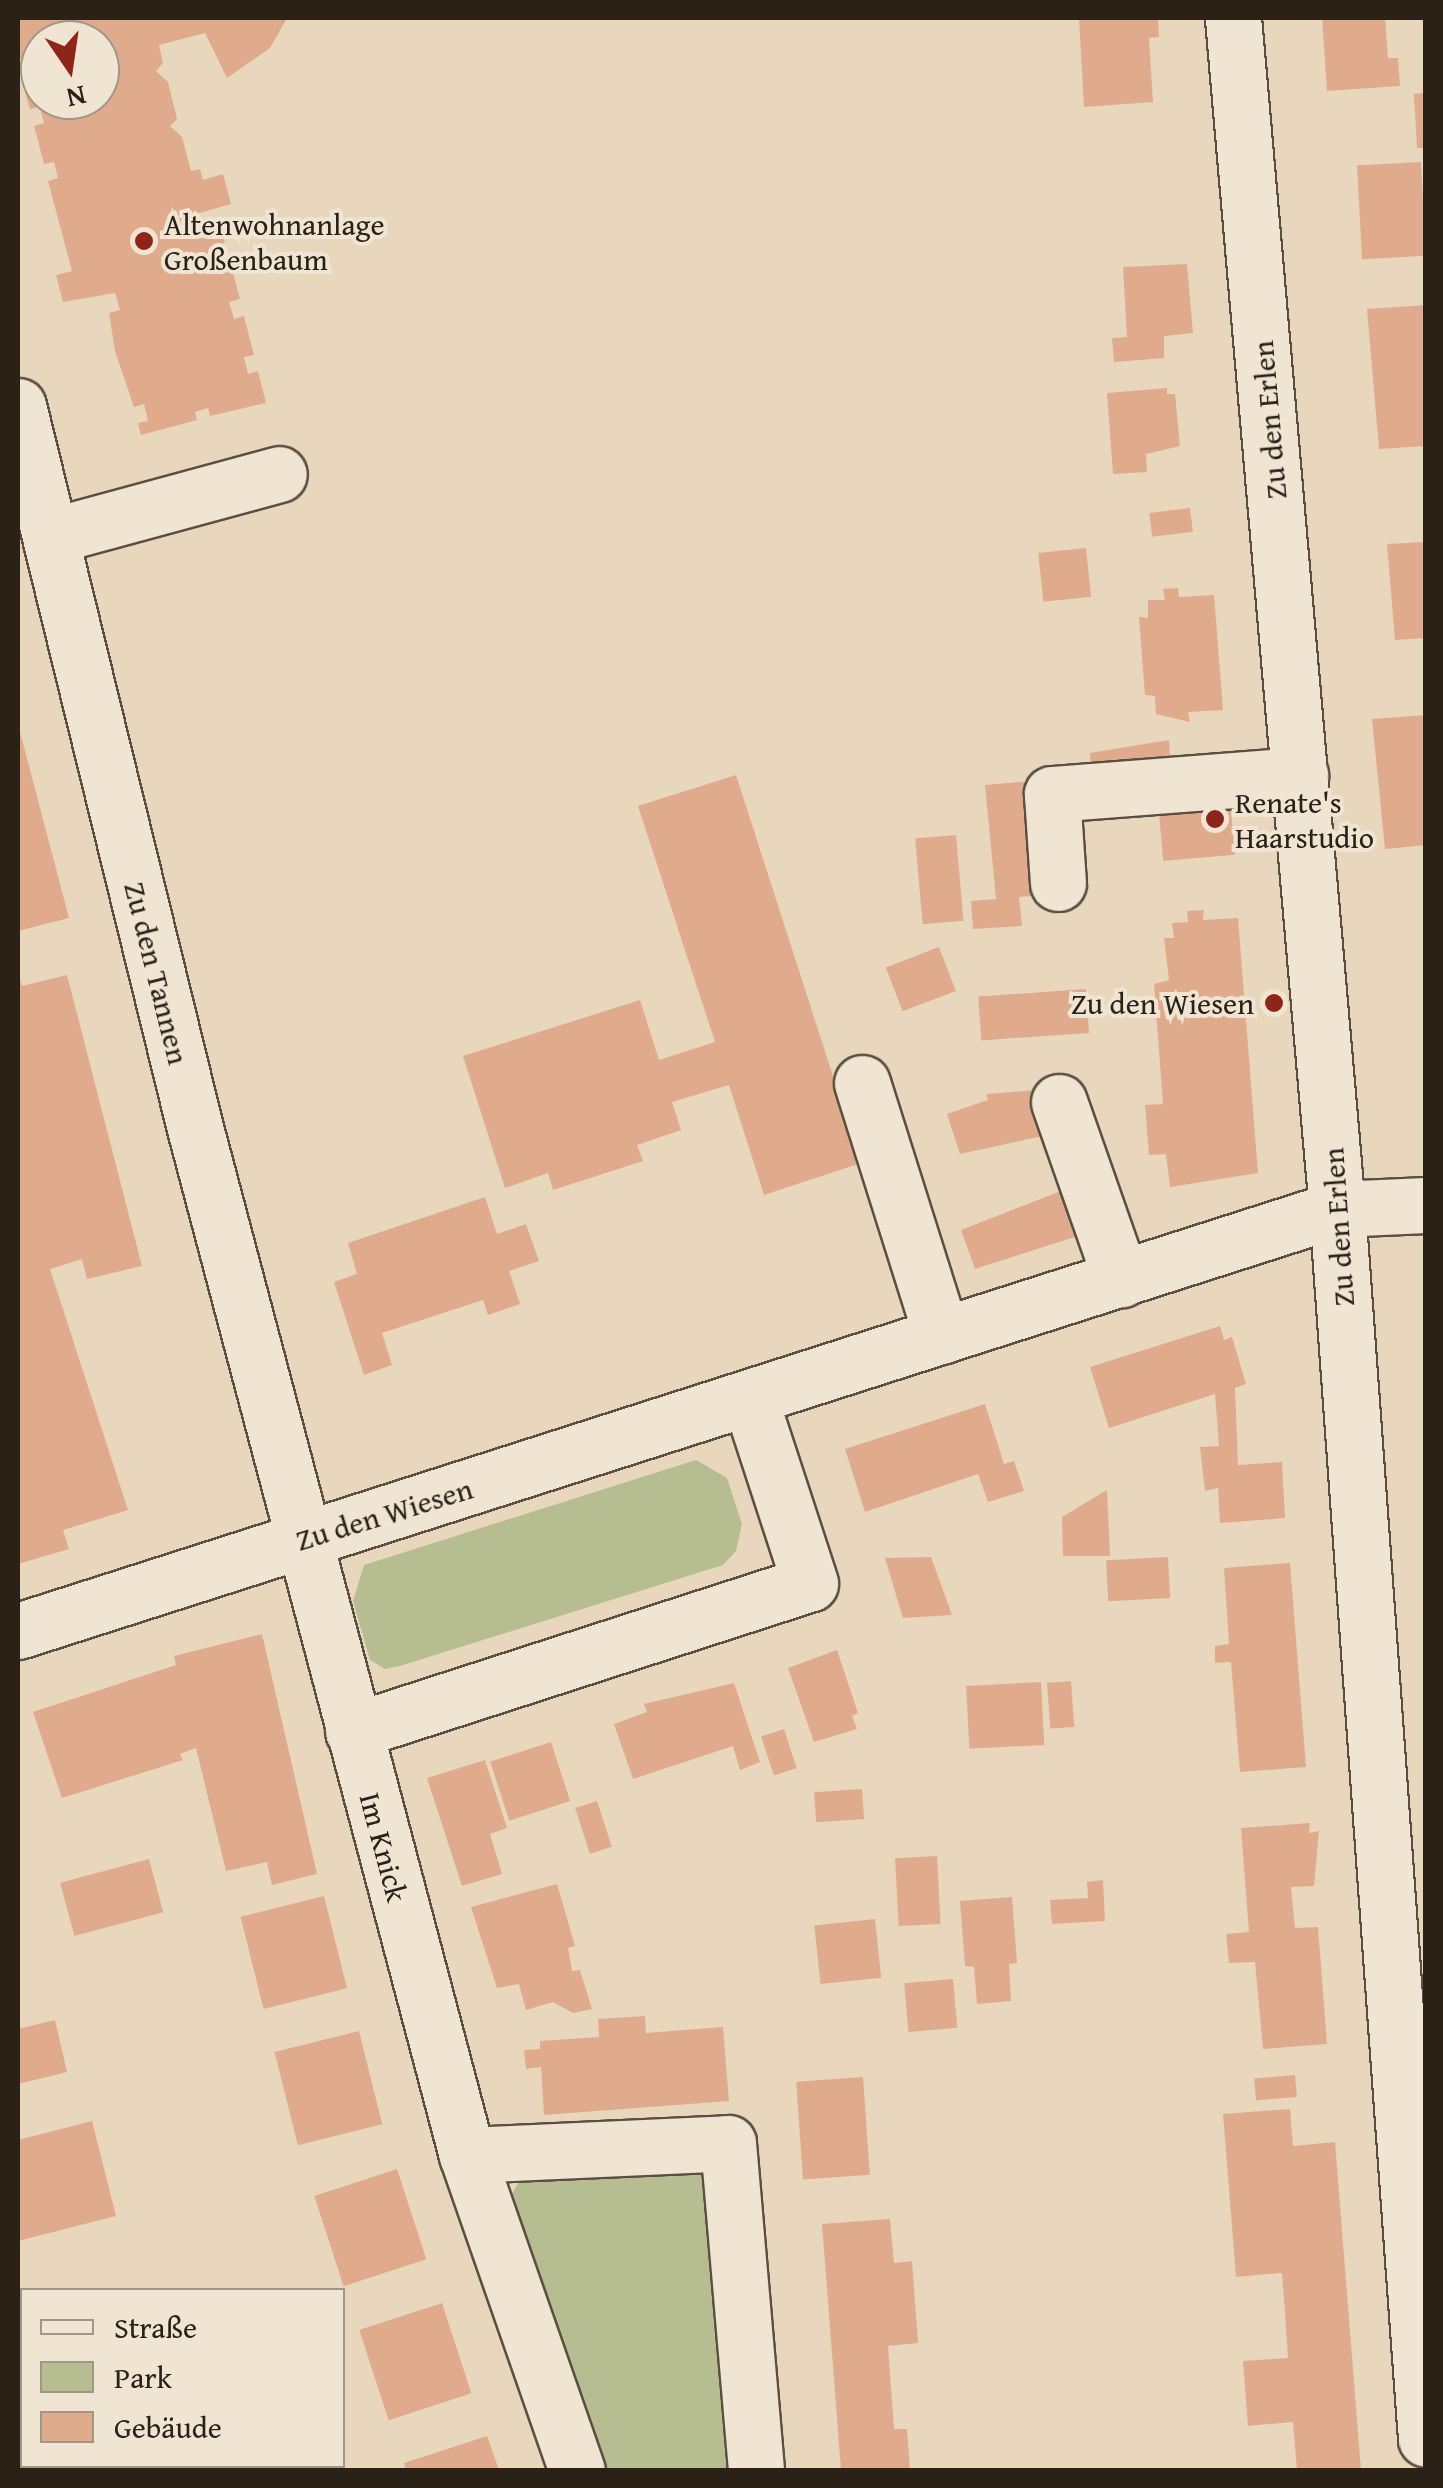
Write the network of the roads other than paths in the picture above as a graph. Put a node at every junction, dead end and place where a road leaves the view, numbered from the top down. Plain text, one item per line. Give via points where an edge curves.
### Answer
1 (1234, 18) edge
2 (18, 406) edge
3 (280, 474) dead end
4 (45, 512) junction
5 (1300, 774) junction
6 (1058, 884) dead end
7 (862, 1083) dead end
8 (1058, 1102) dead end
9 (1426, 1205) edge
10 (1338, 1208) junction
11 (1121, 1278) junction
12 (942, 1336) junction
13 (750, 1399) junction
14 (304, 1538) junction
15 (18, 1631) edge
16 (353, 1731) junction
17 (466, 2155) junction
18 (1426, 2438) edge
19 (577, 2470) edge
20 (756, 2470) edge

1 - 5 street, Zu den Erlen
2 - 4 street, Zu den Tannen
3 - 4 street
4 - 14 street, Zu den Tannen via 194,1128
5 - 6 street via 1052,794
5 - 10 street, Zu den Erlen
7 - 12 street
8 - 11 street
9 - 10 street, Zu den Wiesen
10 - 11 street, Zu den Wiesen
10 - 18 street, Zu den Erlen
11 - 12 street, Zu den Wiesen
12 - 13 street, Zu den Wiesen
13 - 14 street, Zu den Wiesen
13 - 16 street via 810,1582
14 - 15 street, Zu den Wiesen
14 - 16 street, Im Knick
16 - 17 street, Im Knick
17 - 19 street, Im Knick
17 - 20 street via 728,2142

